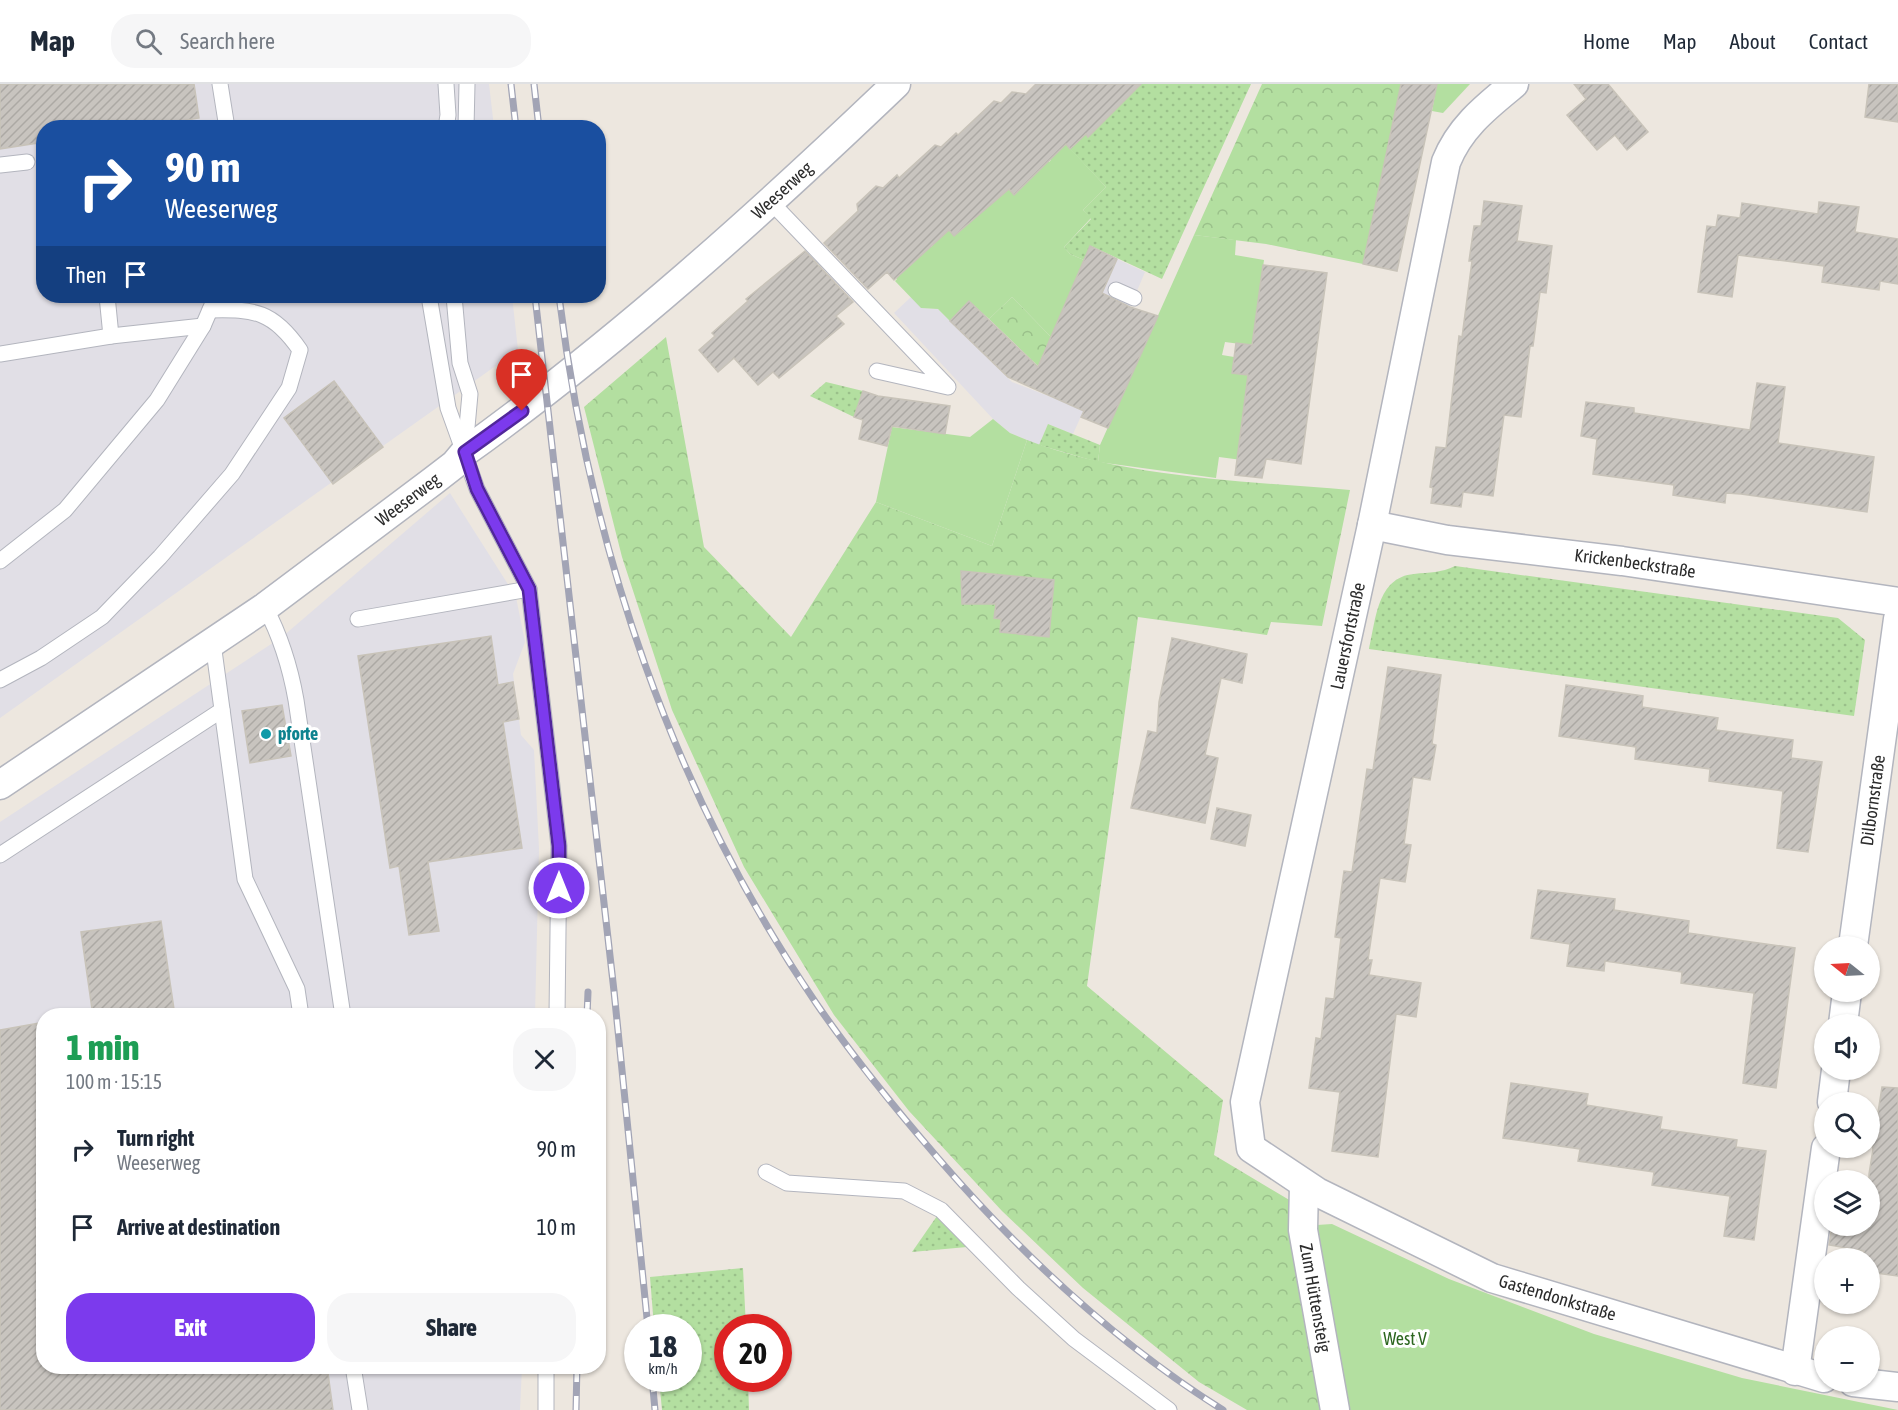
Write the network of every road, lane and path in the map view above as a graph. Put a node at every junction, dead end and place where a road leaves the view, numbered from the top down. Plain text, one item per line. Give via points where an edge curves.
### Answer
1 (220, 84) edge
2 (446, 84) edge
3 (467, 84) edge
4 (896, 84) edge
5 (1514, 84) edge
6 (226, 120) edge
7 (447, 120) edge
8 (466, 120) edge
9 (27, 162) dead end
10 (0, 165) edge
11 (770, 201) junction
12 (1116, 290) dead end
13 (1134, 298) dead end
14 (108, 303) edge
15 (213, 303) edge
16 (430, 303) edge
17 (454, 303) edge
18 (203, 326) junction
19 (111, 336) junction
20 (0, 354) edge
21 (877, 371) dead end
22 (465, 452) junction
23 (1372, 525) junction
24 (0, 561) edge
25 (529, 589) junction
26 (1898, 602) edge
27 (266, 607) junction
28 (358, 619) dead end
29 (1898, 620) edge
30 (213, 643) junction
31 (0, 681) edge
32 (222, 710) junction
33 (0, 785) edge
34 (0, 855) edge
35 (1854, 936) edge
36 (300, 1008) edge
37 (342, 1008) edge
38 (557, 1008) edge
39 (1825, 1158) edge
40 (766, 1172) dead end
41 (1304, 1185) junction
42 (1795, 1371) junction
43 (354, 1374) edge
44 (546, 1374) edge
45 (1814, 1376) edge
46 (1880, 1385) edge
47 (1898, 1387) edge
48 (360, 1410) edge
49 (546, 1410) edge
50 (1169, 1410) edge
51 (1335, 1410) edge

1 - 6 lane
2 - 7 lane
3 - 8 lane
4 - 11 street, Weeserweg
5 - 23 street, Lauersfortstraße via 1471,120 1446,162
9 - 10 lane
11 - 21 lane via 948,387
11 - 22 street, Weeserweg via 570,373
12 - 13 lane
14 - 19 lane
15 - 18 lane
15 - 31 lane via 250,309 285,328 300,350 289,388 232,474 102,616
16 - 22 lane via 448,408
17 - 22 lane via 460,363 470,394
18 - 19 lane
18 - 24 lane via 157,400 65,510
19 - 20 lane
22 - 25 lane via 477,489
22 - 27 street, Weeserweg via 455,464
23 - 26 street, Krickenbeckstraße via 1447,540 1622,561
23 - 41 street, Lauersfortstraße via 1245,1102 1251,1148
25 - 28 lane
25 - 38 lane via 559,846
27 - 30 street, Weeserweg
27 - 37 lane via 290,664
29 - 35 street, Dilbornstraße
30 - 32 lane
30 - 33 street, Weeserweg
32 - 34 lane
32 - 36 lane via 245,879 297,989
39 - 42 street
40 - 50 lane via 787,1183 904,1191 941,1210 1074,1339
41 - 42 street, Gastendonkstraße via 1492,1278
41 - 51 street, Zum Hüttensteig via 1303,1230
42 - 45 street, Gastendonkstraße
43 - 48 lane
44 - 49 lane
46 - 47 street

